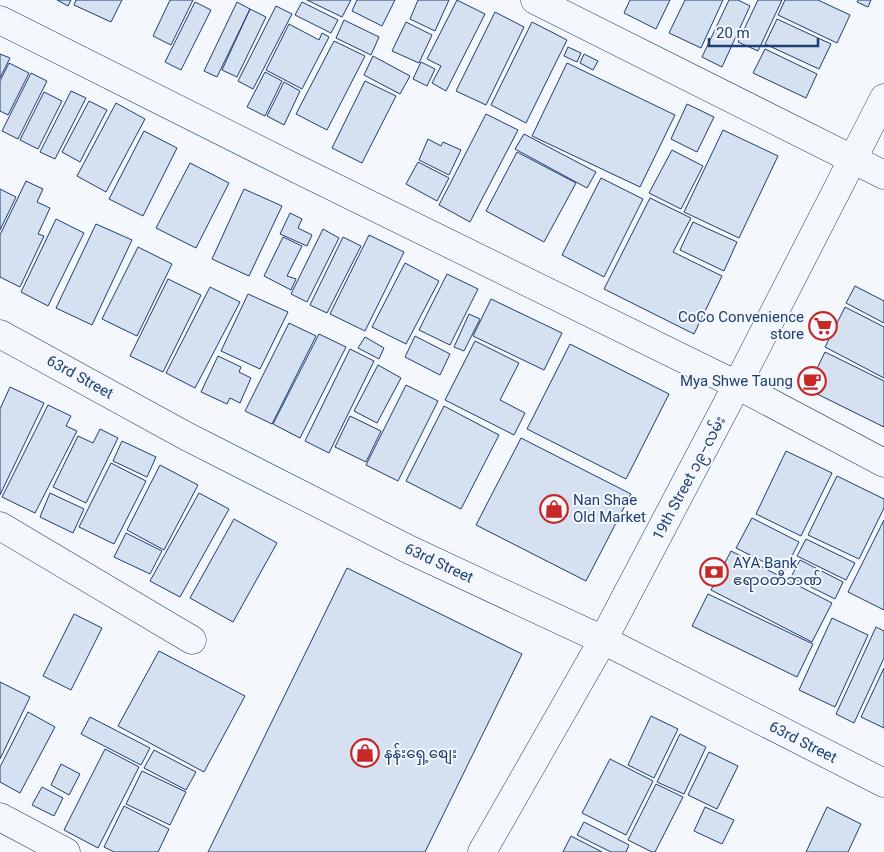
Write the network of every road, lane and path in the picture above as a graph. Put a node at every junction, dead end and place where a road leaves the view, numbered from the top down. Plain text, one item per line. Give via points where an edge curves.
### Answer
1 (535, 0) edge
2 (0, 20) edge
3 (884, 98) edge
4 (853, 159) junction
5 (884, 175) edge
6 (0, 334) edge
7 (737, 386) junction
8 (884, 463) edge
9 (0, 526) edge
10 (192, 640) dead end
11 (603, 640) junction
12 (884, 783) edge
13 (0, 817) edge
14 (66, 852) edge
15 (482, 852) edge

1 - 4 street
2 - 7 street
3 - 4 street, 19th Street ၁၉−လမ်း
4 - 5 street
4 - 7 street, 19th Street ၁၉−လမ်း
6 - 11 street, 63rd Street via 186,436 410,550
7 - 8 street
7 - 11 street, 19th Street ၁၉−လမ်း
9 - 10 street
11 - 12 street, 63rd Street
11 - 15 street, 19th Street ၁၉−လမ်း
13 - 14 street

